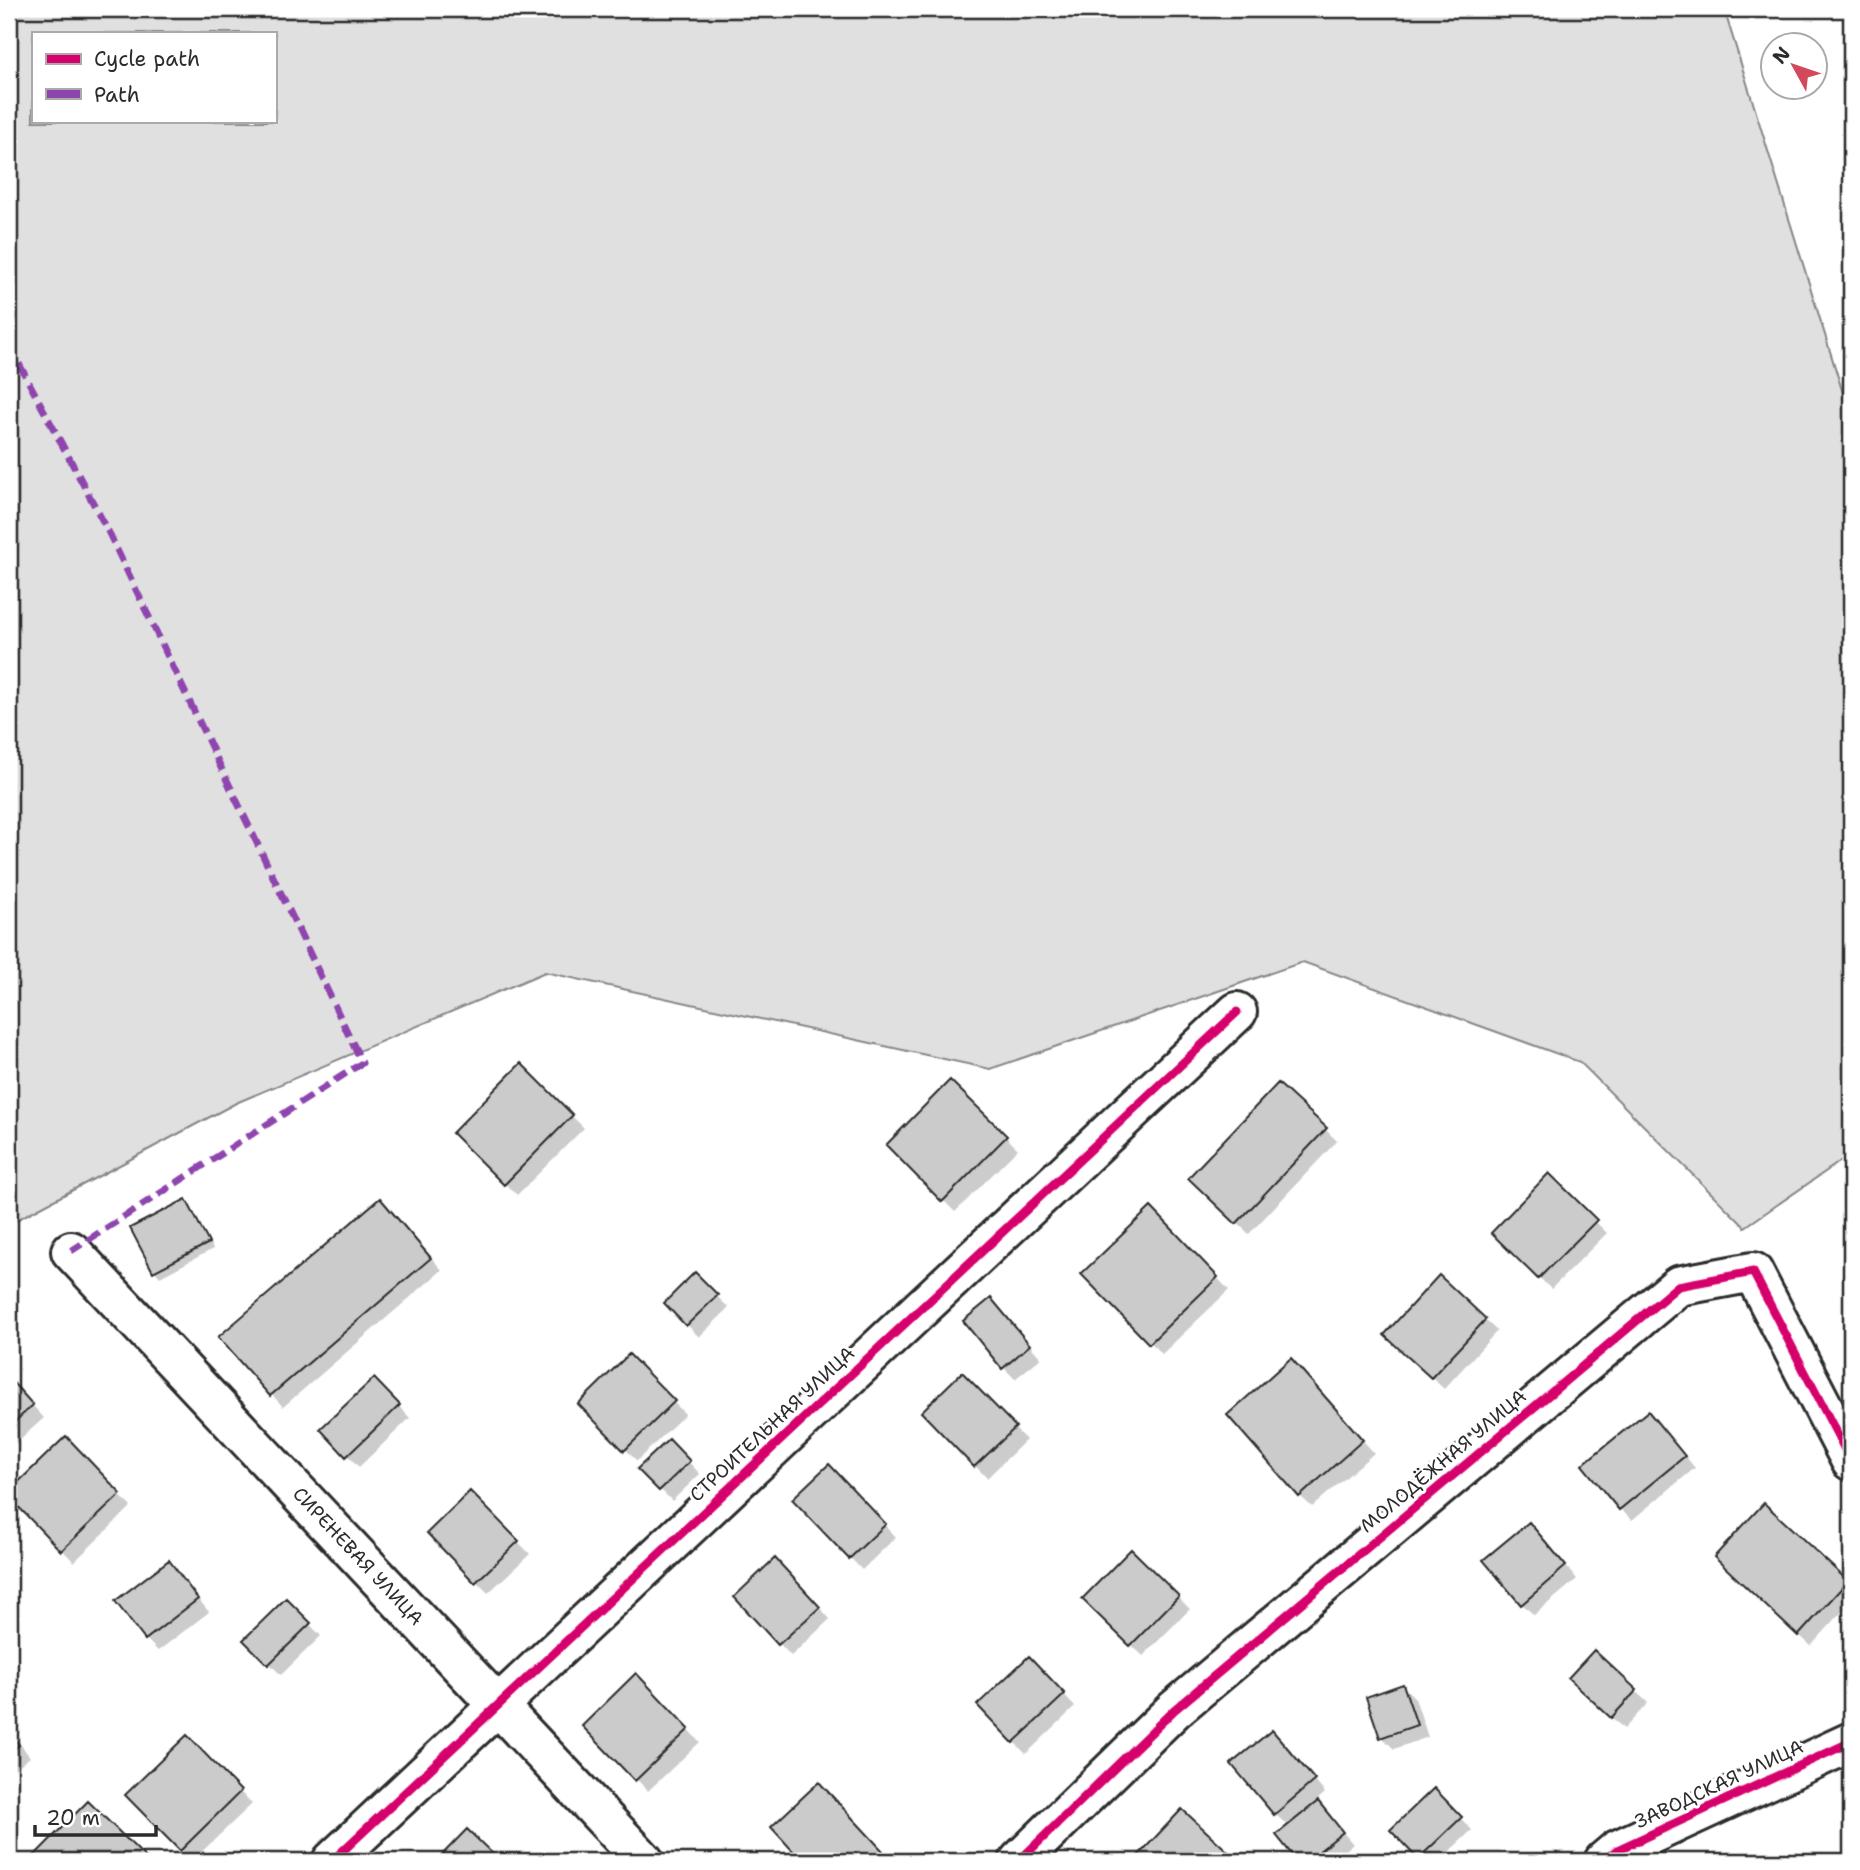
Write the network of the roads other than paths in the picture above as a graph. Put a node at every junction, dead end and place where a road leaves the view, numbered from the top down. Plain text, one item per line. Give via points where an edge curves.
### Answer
1 (1237, 1012) dead end
2 (71, 1251) dead end
3 (1851, 1461) edge
4 (498, 1705) junction
5 (1851, 1742) edge
6 (332, 1861) edge
7 (643, 1861) edge
8 (1019, 1861) edge
9 (1604, 1861) edge

1 - 4 street, СТРОИТЕЛЬНАЯ УЛИЦА
2 - 4 street, СИРЕНЕВАЯ УЛИЦА
3 - 8 street, МОЛОДЁЖНАЯ УЛИЦА via 1753,1272 1678,1286 1174,1710
4 - 6 street, СТРОИТЕЛЬНАЯ УЛИЦА
4 - 7 street, СИРЕНЕВАЯ УЛИЦА
5 - 9 street, ЗАВОДСКАЯ УЛИЦА via 1617,1850

